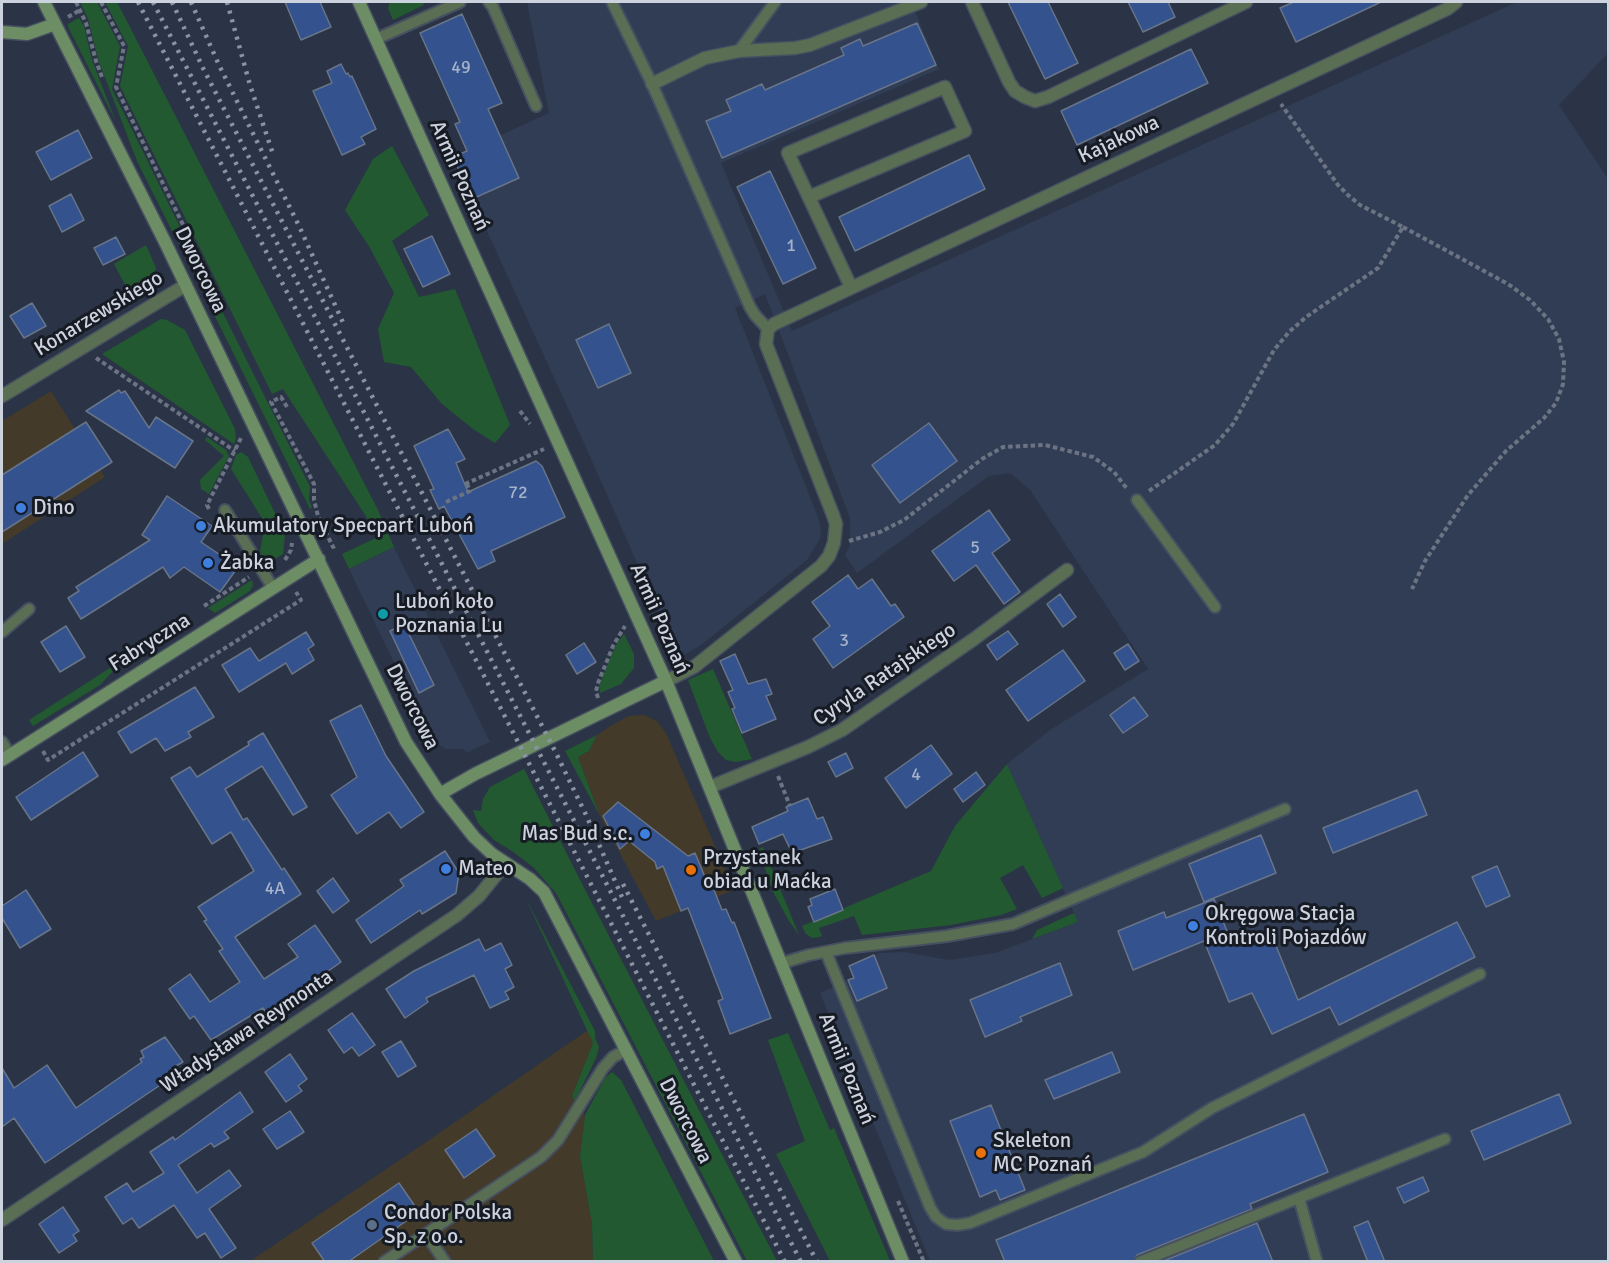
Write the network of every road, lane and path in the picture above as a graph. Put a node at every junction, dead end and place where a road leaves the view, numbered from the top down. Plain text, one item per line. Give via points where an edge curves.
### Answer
1 (44, 2) edge
2 (76, 2) edge
3 (101, 2) edge
4 (359, 2) edge
5 (460, 2) edge
6 (489, 2) edge
7 (612, 2) edge
8 (775, 2) edge
9 (921, 2) edge
10 (972, 2) edge
11 (1216, 2) edge
12 (1246, 2) edge
13 (1456, 2) edge
14 (80, 10) dead end
15 (1221, 14) junction
16 (56, 24) junction
17 (2, 32) edge
18 (376, 39) junction
19 (740, 51) junction
20 (652, 84) junction
21 (1271, 91) junction
22 (536, 106) dead end
23 (809, 197) junction
24 (1402, 227) junction
25 (186, 231) dead end
26 (186, 285) junction
27 (851, 287) junction
28 (768, 329) junction
29 (93, 356) dead end
30 (2, 396) edge
31 (288, 407) dead end
32 (520, 411) dead end
33 (531, 425) dead end
34 (540, 440) dead end
35 (248, 445) dead end
36 (235, 451) junction
37 (1137, 500) junction
38 (446, 502) dead end
39 (225, 510) dead end
40 (213, 516) dead end
41 (292, 538) dead end
42 (834, 543) junction
43 (337, 545) dead end
44 (319, 559) junction
45 (280, 563) dead end
46 (1067, 570) dead end
47 (256, 577) dead end
48 (273, 588) junction
49 (294, 589) dead end
50 (1412, 589) dead end
51 (204, 606) dead end
52 (1215, 607) dead end
53 (29, 609) dead end
54 (625, 625) dead end
55 (2, 632) edge
56 (666, 681) junction
57 (598, 699) dead end
58 (2, 742) edge
59 (41, 749) dead end
60 (6, 758) edge
61 (772, 762) junction
62 (710, 787) junction
63 (440, 794) junction
64 (790, 806) dead end
65 (1285, 809) dead end
66 (504, 864) junction
67 (826, 952) junction
68 (782, 963) junction
69 (1480, 974) dead end
70 (626, 1050) junction
71 (1445, 1139) dead end
72 (1299, 1198) junction
73 (2, 1220) edge
74 (426, 1234) junction
75 (384, 1262) edge
76 (445, 1262) edge
77 (736, 1262) edge
78 (903, 1262) edge
79 (1140, 1262) edge
80 (1317, 1262) edge

1 - 16 street, Dworcowa
2 - 14 path
3 - 25 path via 124,46 116,87
4 - 18 street, Armii Poznań
5 - 18 lane
6 - 22 lane
7 - 20 lane
8 - 19 lane
9 - 19 street via 810,45
10 - 15 street via 1009,82 1015,91 1035,101
11 - 15 street
12 - 15 street
13 - 21 street, Kajakowa
16 - 17 street via 27,34
16 - 26 street, Dworcowa
18 - 56 street, Armii Poznań
19 - 20 street via 705,58
20 - 28 lane via 750,307
21 - 24 path via 1338,185 1360,205
21 - 27 street, Kajakowa
23 - 23 street via 788,153 945,87 965,131
23 - 27 street
24 - 37 path via 1378,268 1288,332 1233,424 1215,445
24 - 50 path via 1530,300 1548,319 1559,339 1564,362 1563,384 1556,403 1468,495 1425,561
26 - 30 street, Konarzewskiego
26 - 44 street, Dworcowa
27 - 28 street, Kajakowa
28 - 42 street via 766,344 836,524
29 - 36 path
31 - 43 path via 281,397 271,402 314,484 314,500 323,526 333,547
32 - 33 path
34 - 38 path via 544,449 466,484 470,491
35 - 36 path via 243,435
36 - 40 path via 207,506
37 - 42 path via 1114,472 1093,457 1045,445 1003,447 904,520 853,541
37 - 52 lane
39 - 48 lane
41 - 45 path via 289,555
42 - 56 street via 820,566 694,667
44 - 48 street, Fabryczna
44 - 63 street, Dworcowa via 406,742
46 - 61 street, Cyryla Ratajskiego via 878,707 842,730
47 - 51 path via 250,576
48 - 60 street, Fabryczna
49 - 59 path via 301,600 48,760
53 - 55 lane
54 - 57 path via 598,682
56 - 62 street, Armii Poznań
56 - 63 street
58 - 60 lane
61 - 62 street, Cyryla Ratajskiego
61 - 64 path
62 - 68 street, Armii Poznań
63 - 66 street, Dworcowa via 474,837
65 - 67 lane via 1013,924
66 - 70 street, Dworcowa via 544,892
66 - 73 street, Władysława Reymonta via 479,896 456,915
67 - 68 lane
67 - 69 lane via 930,1207 946,1224 957,1226 1143,1152 1212,1108
68 - 78 street, Armii Poznań
70 - 74 lane via 603,1068 558,1140 541,1157
70 - 77 street, Dworcowa
71 - 72 lane
72 - 79 lane
72 - 80 lane
74 - 75 lane
74 - 76 lane

